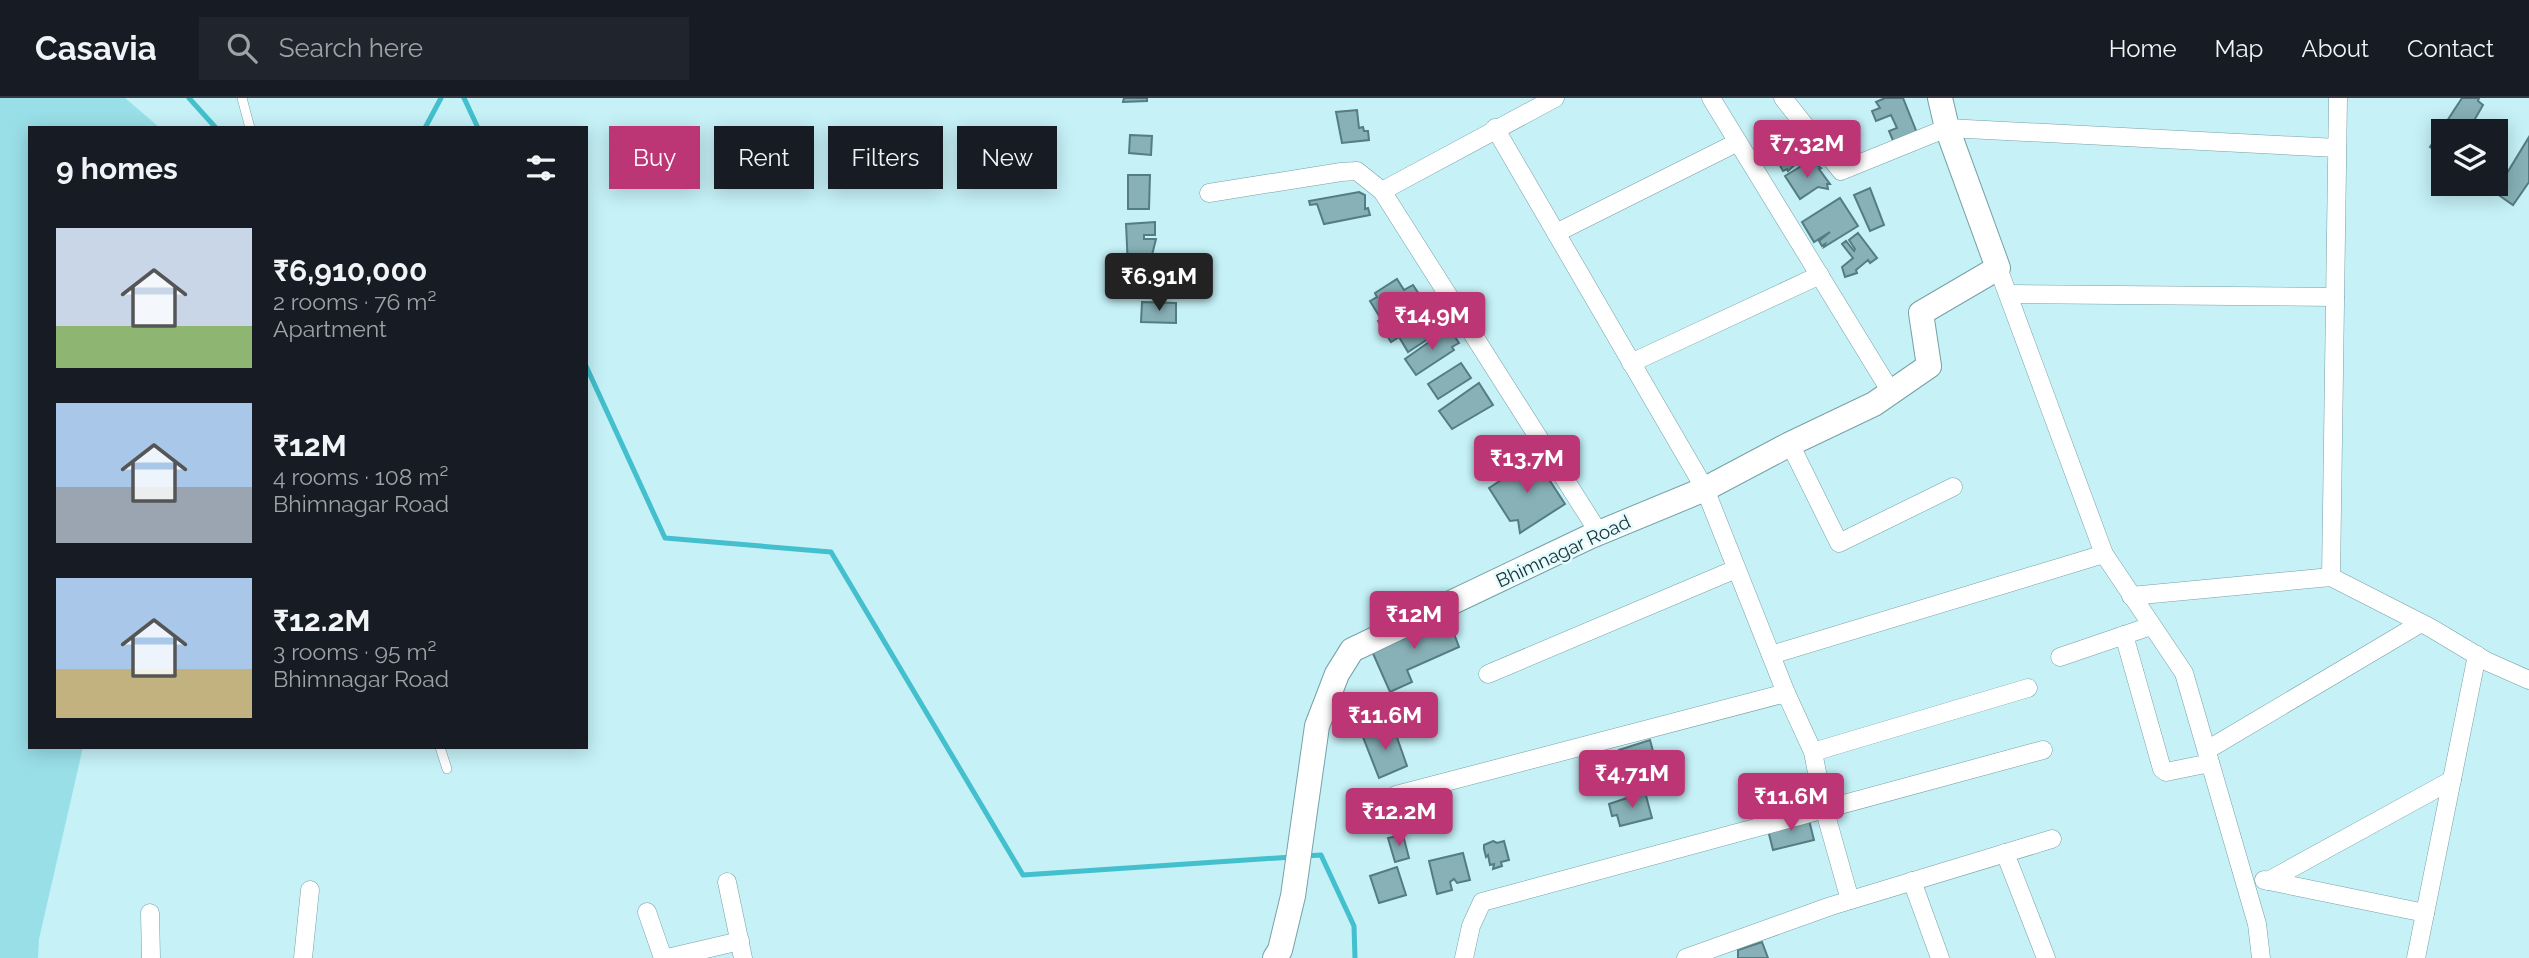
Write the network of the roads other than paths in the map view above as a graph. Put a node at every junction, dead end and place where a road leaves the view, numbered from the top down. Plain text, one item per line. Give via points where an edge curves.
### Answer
1 (242, 98) edge
2 (1555, 98) edge
3 (1711, 98) edge
4 (1783, 98) edge
5 (1940, 98) edge
6 (2338, 98) edge
7 (249, 126) edge
8 (1495, 128) junction
9 (1947, 128) junction
10 (1738, 142) junction
11 (2337, 148) junction
12 (1382, 191) junction
13 (1209, 193) dead end
14 (1556, 233) junction
15 (1998, 268) junction
16 (1820, 275) junction
17 (2008, 294) junction
18 (2335, 297) junction
19 (1631, 363) junction
20 (1892, 392) junction
21 (1790, 444) junction
22 (1953, 487) dead end
23 (1705, 489) junction
24 (1599, 533) junction
25 (2104, 554) junction
26 (1736, 569) junction
27 (2331, 577) junction
28 (2131, 596) junction
29 (2421, 623) junction
30 (2151, 626) junction
31 (2123, 635) junction
32 (1771, 655) junction
33 (2477, 655) junction
34 (2060, 657) dead end
35 (1488, 674) dead end
36 (2529, 680) edge
37 (2028, 688) dead end
38 (1786, 694) junction
39 (441, 749) edge
40 (2043, 750) dead end
41 (1813, 752) junction
42 (2208, 757) junction
43 (446, 769) dead end
44 (2452, 780) junction
45 (1396, 795) dead end
46 (1824, 808) junction
47 (2052, 839) dead end
48 (2005, 853) junction
49 (2244, 876) junction
50 (1912, 881) junction
51 (2268, 881) junction
52 (727, 882) dead end
53 (310, 890) dead end
54 (1850, 900) junction
55 (647, 912) dead end
56 (150, 913) dead end
57 (2425, 913) junction
58 (741, 950) edge
59 (1720, 952) edge
60 (151, 958) edge
61 (303, 958) edge
62 (665, 958) edge
63 (1275, 958) edge
64 (1464, 958) edge
65 (1686, 958) edge
66 (1940, 958) edge
67 (2046, 958) edge
68 (2261, 958) edge
69 (2416, 958) edge

1 - 7 lane
2 - 8 street
3 - 10 street
4 - 9 street via 1841,171
5 - 9 street
6 - 11 street
8 - 12 street
8 - 14 street
9 - 11 street
9 - 15 street
10 - 14 street
10 - 16 street
11 - 18 street
12 - 13 street via 1357,172 1341,172
12 - 24 street
14 - 19 street
15 - 17 street
15 - 20 street, Bhimnagar Road via 1921,313 1928,366
16 - 19 street
16 - 20 street
17 - 18 street
17 - 25 street
18 - 27 street
19 - 23 street
20 - 21 street, Bhimnagar Road
21 - 22 street via 1839,543
21 - 23 street, Bhimnagar Road
23 - 24 street, Bhimnagar Road
23 - 26 street
24 - 63 street, Bhimnagar Road via 1352,650 1337,674 1317,726 1293,896
25 - 28 street
25 - 32 street
26 - 32 street
26 - 35 street
27 - 28 street
27 - 29 street
28 - 30 street
29 - 33 street
29 - 42 street
30 - 31 street
30 - 42 street via 2184,673
31 - 34 street
31 - 42 street via 2162,769 2166,772
32 - 38 street
33 - 36 street
33 - 44 street
37 - 41 street
38 - 41 street
38 - 45 street
39 - 43 lane
40 - 46 street
41 - 46 street
42 - 49 street
44 - 51 street
44 - 57 street
46 - 54 street
46 - 64 street via 1482,902
47 - 48 street
48 - 50 street
48 - 67 street
49 - 51 street
49 - 68 street
50 - 54 street
50 - 66 street
51 - 57 street
52 - 58 street
53 - 61 street
54 - 59 street
55 - 62 street
56 - 60 street
57 - 69 street
58 - 62 street
59 - 65 street

